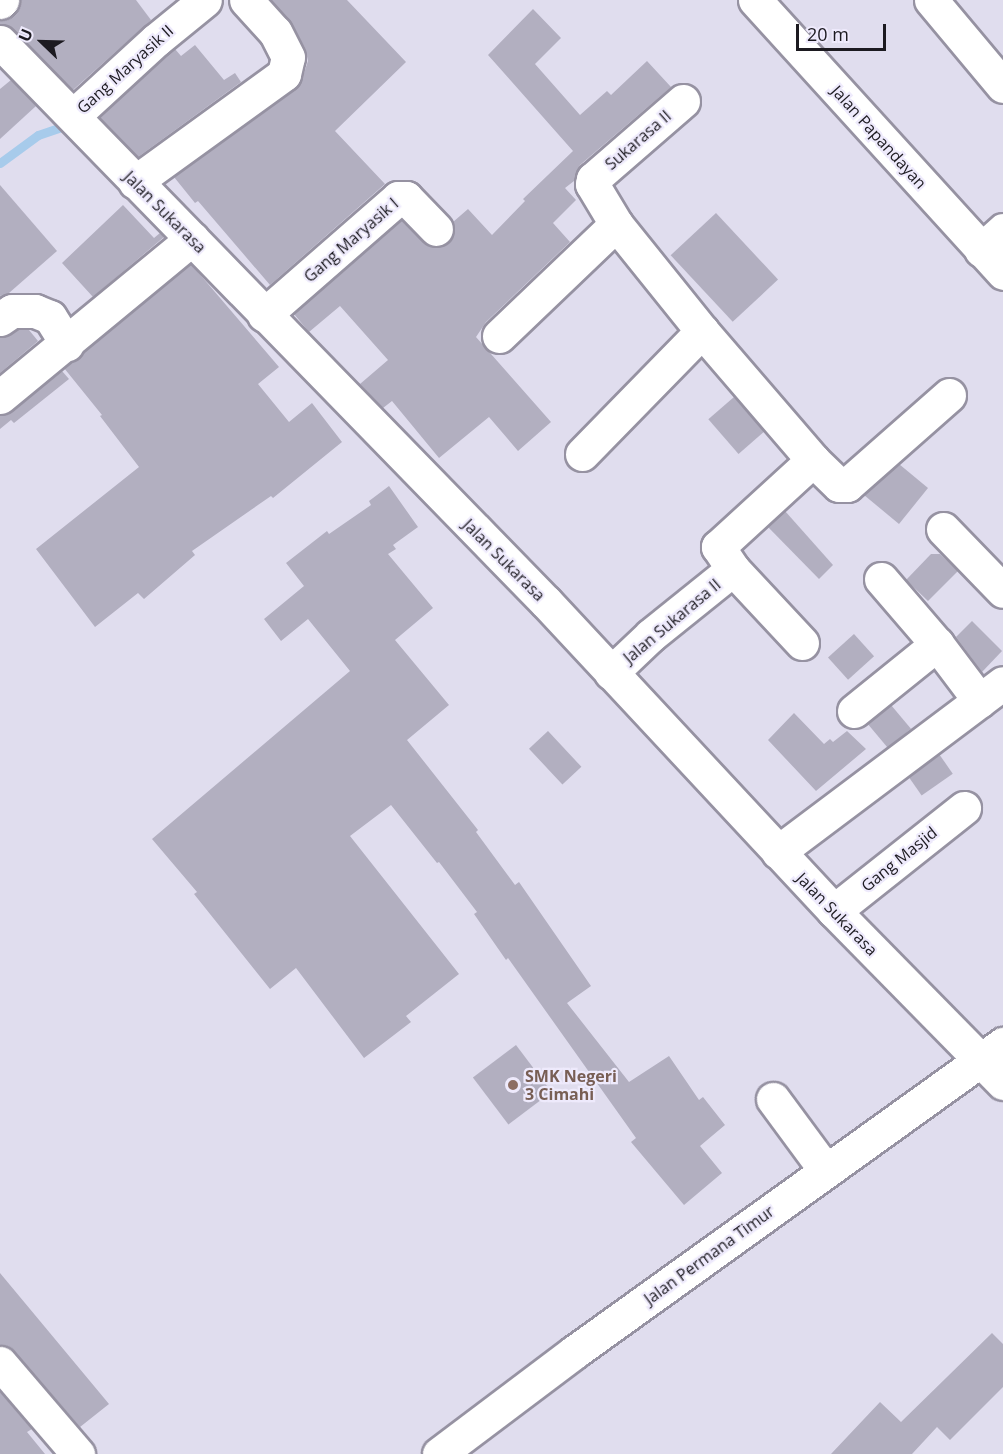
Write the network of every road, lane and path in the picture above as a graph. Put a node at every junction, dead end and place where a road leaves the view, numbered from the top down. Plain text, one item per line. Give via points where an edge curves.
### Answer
1 (205, 0) edge
2 (246, 0) edge
3 (755, 0) edge
4 (931, 0) edge
5 (0, 42) edge
6 (1003, 86) edge
7 (683, 101) dead end
8 (72, 116) junction
9 (135, 182) junction
10 (616, 224) junction
11 (436, 229) dead end
12 (192, 239) junction
13 (992, 240) edge
14 (1003, 273) edge
15 (264, 315) junction
16 (0, 319) edge
17 (702, 331) junction
18 (499, 336) dead end
19 (67, 344) junction
20 (949, 394) dead end
21 (0, 397) edge
22 (582, 454) dead end
23 (813, 460) junction
24 (943, 528) dead end
25 (733, 569) junction
26 (881, 579) dead end
27 (1003, 591) edge
28 (802, 643) dead end
29 (937, 644) junction
30 (611, 673) junction
31 (992, 692) edge
32 (854, 711) dead end
33 (964, 808) dead end
34 (778, 852) junction
35 (834, 911) junction
36 (996, 1063) edge
37 (773, 1099) dead end
38 (826, 1171) junction
39 (0, 1364) edge
40 (78, 1454) edge
41 (439, 1454) edge

1 - 8 street, Gang Maryasik II
2 - 9 street via 275,32 288,57 284,74
3 - 13 street, Jalan Papandayan
4 - 6 street
5 - 8 street, Jalan Sukarasa
7 - 10 street, Sukarasa II via 593,179 592,184
8 - 9 street, Jalan Sukarasa
9 - 12 street, Jalan Sukarasa
10 - 17 street
10 - 18 street
11 - 15 street, Gang Maryasik I via 406,198 398,198
12 - 15 street, Jalan Sukarasa
12 - 19 street
13 - 14 street, Jalan Papandayan
15 - 30 street, Jalan Sukarasa
16 - 19 street via 12,311 35,311 50,317
17 - 22 street
17 - 23 street
19 - 21 street
20 - 23 street via 847,485 839,485
23 - 25 street via 719,544 718,550
24 - 27 street
25 - 28 street
25 - 30 street, Jalan Sukarasa II
26 - 29 street
29 - 31 street
29 - 32 street
30 - 34 street, Jalan Sukarasa
31 - 34 street
33 - 35 street, Gang Masjid
34 - 35 street, Jalan Sukarasa
35 - 36 street, Jalan Sukarasa
36 - 38 street, Jalan Permana Timur
37 - 38 street
38 - 41 street, Jalan Permana Timur
39 - 40 street

